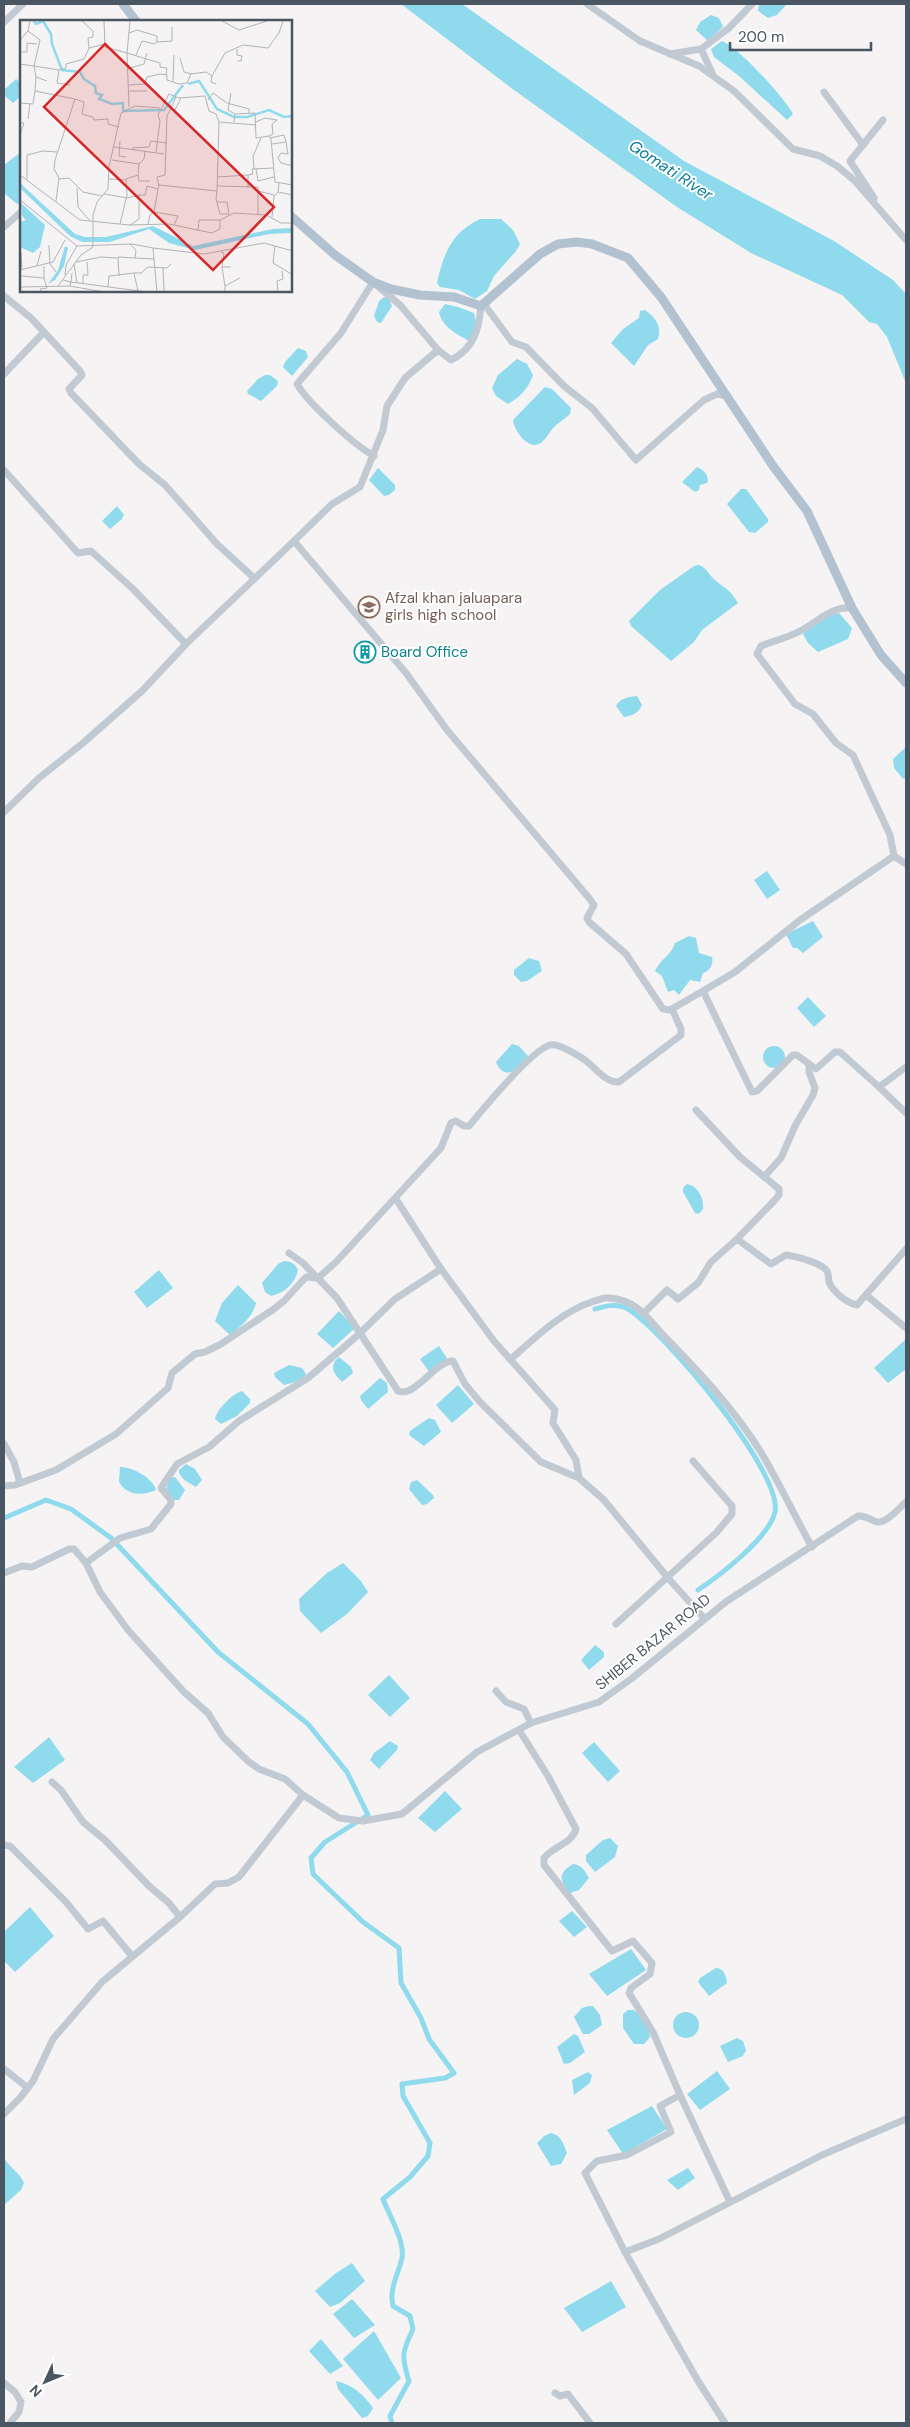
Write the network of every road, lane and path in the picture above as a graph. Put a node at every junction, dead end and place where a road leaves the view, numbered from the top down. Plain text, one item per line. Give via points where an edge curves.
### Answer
1 (23, 4) edge
2 (124, 4) edge
3 (587, 4) edge
4 (752, 4) edge
5 (135, 20) edge
6 (4, 22) edge
7 (700, 49) junction
8 (670, 54) junction
9 (715, 78) junction
10 (824, 92) dead end
11 (883, 120) dead end
12 (863, 145) junction
13 (881, 210) junction
14 (20, 213) edge
15 (292, 217) edge
16 (4, 227) edge
17 (906, 234) edge
18 (906, 240) edge
19 (373, 282) junction
20 (4, 296) edge
21 (482, 305) junction
22 (44, 332) junction
23 (438, 350) junction
24 (4, 374) edge
25 (729, 396) junction
26 (374, 456) junction
27 (4, 470) edge
28 (294, 541) junction
29 (254, 578) junction
30 (852, 608) junction
31 (186, 644) junction
32 (906, 683) edge
33 (4, 812) edge
34 (894, 856) junction
35 (906, 864) edge
36 (703, 991) junction
37 (672, 1009) junction
38 (809, 1065) junction
39 (906, 1068) edge
40 (879, 1086) junction
41 (696, 1110) dead end
42 (906, 1113) edge
43 (764, 1177) junction
44 (396, 1199) junction
45 (737, 1239) junction
46 (906, 1249) edge
47 (289, 1252) dead end
48 (441, 1269) junction
49 (318, 1278) junction
50 (866, 1295) junction
51 (645, 1312) junction
52 (906, 1328) edge
53 (360, 1334) junction
54 (511, 1359) junction
55 (4, 1444) edge
56 (693, 1461) dead end
57 (579, 1478) junction
58 (20, 1483) junction
59 (4, 1486) edge
60 (906, 1502) edge
61 (812, 1547) junction
62 (86, 1563) junction
63 (4, 1574) edge
64 (668, 1578) junction
65 (704, 1618) junction
66 (616, 1624) dead end
67 (496, 1691) dead end
68 (531, 1722) junction
69 (519, 1730) junction
70 (52, 1782) dead end
71 (303, 1794) junction
72 (4, 1845) edge
73 (180, 1917) junction
74 (132, 1956) junction
75 (4, 2069) edge
76 (28, 2088) junction
77 (680, 2095) junction
78 (4, 2114) edge
79 (906, 2119) edge
80 (730, 2202) junction
81 (625, 2252) junction
82 (4, 2383) edge
83 (555, 2393) dead end
84 (10, 2423) edge
85 (590, 2423) edge
86 (725, 2423) edge

1 - 6 street
2 - 5 main road
3 - 8 street via 640,41
4 - 7 street via 729,28
7 - 8 street
7 - 9 street
8 - 9 street via 699,66
9 - 13 street via 734,91 793,149 820,156 837,166
10 - 12 street
11 - 12 street
12 - 13 street via 850,161
13 - 17 street
13 - 18 street
14 - 16 street
15 - 19 main road via 335,255
19 - 21 main road via 390,289 454,297
19 - 23 street via 400,305
19 - 26 street via 341,333 297,384 319,409 363,450
20 - 22 street
21 - 23 street via 476,335 459,356 451,360
21 - 25 street via 512,342 526,347 564,386 592,408 636,460 704,400 717,394
21 - 25 main road via 540,254 558,244 578,242 606,248 628,258 639,269
22 - 24 street
22 - 29 street via 82,375 69,389 71,393 139,464 165,485 216,544
23 - 26 street via 406,378 387,406
25 - 30 main road via 773,466 807,511
26 - 28 street via 360,487 332,504
27 - 31 street via 78,553 91,551
28 - 29 street
28 - 37 street via 589,898 594,908 587,918 589,922 626,954 663,1009
29 - 31 street
30 - 32 main road via 881,655
30 - 34 street via 841,608 800,632 761,646 757,654 795,704 813,714 836,743 853,755 890,835
31 - 33 street via 142,690
34 - 35 street
34 - 36 street via 800,920 735,972
36 - 37 street
36 - 38 street via 752,1092 757,1091 793,1055 801,1057
37 - 44 street via 681,1035 619,1082 608,1079 584,1059 557,1045 546,1047 500,1088 469,1126 456,1121 450,1123 441,1148
38 - 40 street via 819,1067 838,1051
38 - 43 street via 815,1088 813,1095 781,1158
39 - 40 street
40 - 42 street
41 - 43 street via 740,1157
43 - 45 street via 776,1185 779,1195
44 - 48 street
44 - 49 street
45 - 50 street via 771,1264 786,1255 821,1265 828,1272 834,1290 853,1304
45 - 51 street via 678,1299 667,1290
46 - 50 street
47 - 49 street
48 - 53 street via 396,1299
48 - 54 street
49 - 53 street via 337,1298
49 - 58 street via 306,1277 274,1309 221,1344 195,1354 172,1373 168,1388 116,1434 56,1470
50 - 52 street
51 - 54 street via 625,1301 607,1297 576,1307
51 - 61 street via 738,1419 762,1454
53 - 57 street via 395,1389 401,1393 408,1392 444,1364 453,1361 465,1384 480,1402 541,1462
53 - 62 street via 308,1378 239,1421 209,1447 177,1464 161,1488 172,1503 162,1517 148,1530 120,1538
54 - 57 street via 555,1410 553,1423 576,1460
55 - 58 street
56 - 64 street via 733,1510 716,1534
57 - 64 street via 604,1500
58 - 59 street
60 - 61 street, SHIBER BAZAR ROAD via 883,1521 858,1516
61 - 65 street, SHIBER BAZAR ROAD
62 - 63 street via 72,1548 32,1567 22,1566
62 - 71 street, SHIBER BAZAR ROAD via 100,1592 128,1630 184,1692 208,1713 224,1737 259,1769 280,1776
64 - 65 street
64 - 66 street
65 - 68 street, SHIBER BAZAR ROAD via 599,1702
67 - 68 street via 506,1702 524,1709
68 - 69 street, SHIBER BAZAR ROAD
69 - 71 street, SHIBER BAZAR ROAD via 477,1752 398,1816 360,1821 340,1818
69 - 77 street via 576,1829 572,1837 548,1853 544,1865 612,1951 633,1940 652,1963 650,1974 629,1993 653,2032
70 - 73 street via 82,1822 105,1840
71 - 73 street via 239,1877 215,1884
72 - 74 street via 10,1846 66,1902 88,1929 104,1921
73 - 74 street
74 - 76 street via 102,1982 63,2026
75 - 76 street
76 - 78 street
77 - 80 street
77 - 81 street via 660,2107 671,2132 627,2156 597,2161 585,2173
79 - 80 street
80 - 81 street via 659,2239
81 - 86 street
82 - 84 street via 21,2402 19,2412
83 - 85 street via 560,2396 568,2394

